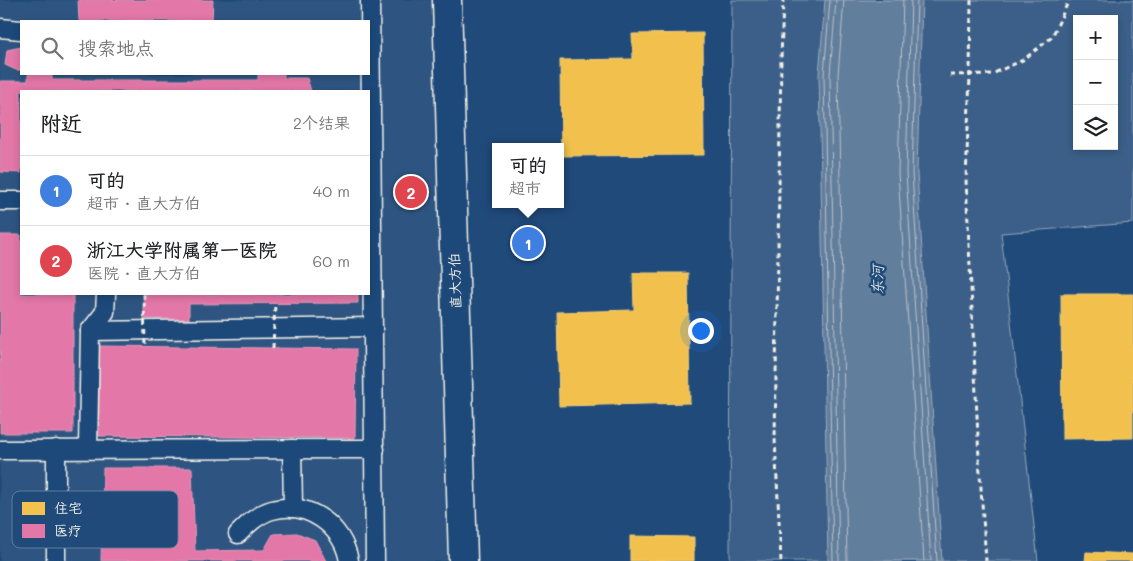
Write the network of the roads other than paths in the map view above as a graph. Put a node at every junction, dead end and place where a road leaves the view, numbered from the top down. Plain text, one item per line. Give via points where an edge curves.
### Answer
1 (370, 0) edge
2 (447, 0) edge
3 (363, 20) edge
4 (0, 28) edge
5 (20, 30) edge
6 (365, 75) edge
7 (366, 90) edge
8 (0, 201) edge
9 (20, 201) edge
10 (370, 204) edge
11 (106, 295) edge
12 (373, 327) junction
13 (90, 331) junction
14 (56, 449) junction
15 (88, 449) junction
16 (292, 449) junction
17 (374, 449) junction
18 (0, 450) edge
19 (56, 491) edge
20 (293, 508) junction
21 (238, 534) dead end
22 (56, 548) edge
23 (349, 560) edge
24 (375, 560) edge
25 (56, 561) edge
26 (464, 561) edge

1 - 3 lane
2 - 26 street, 直大方伯
4 - 5 lane
6 - 7 lane
8 - 9 lane
10 - 12 lane
11 - 13 lane via 105,312
12 - 13 lane
12 - 17 lane
13 - 15 lane
14 - 15 lane
14 - 18 lane
14 - 19 lane
15 - 16 lane
16 - 17 lane
16 - 20 lane
17 - 24 lane
20 - 21 lane via 272,510 253,519
20 - 23 lane via 313,513 330,524 342,540
22 - 25 lane
23 - 24 lane

